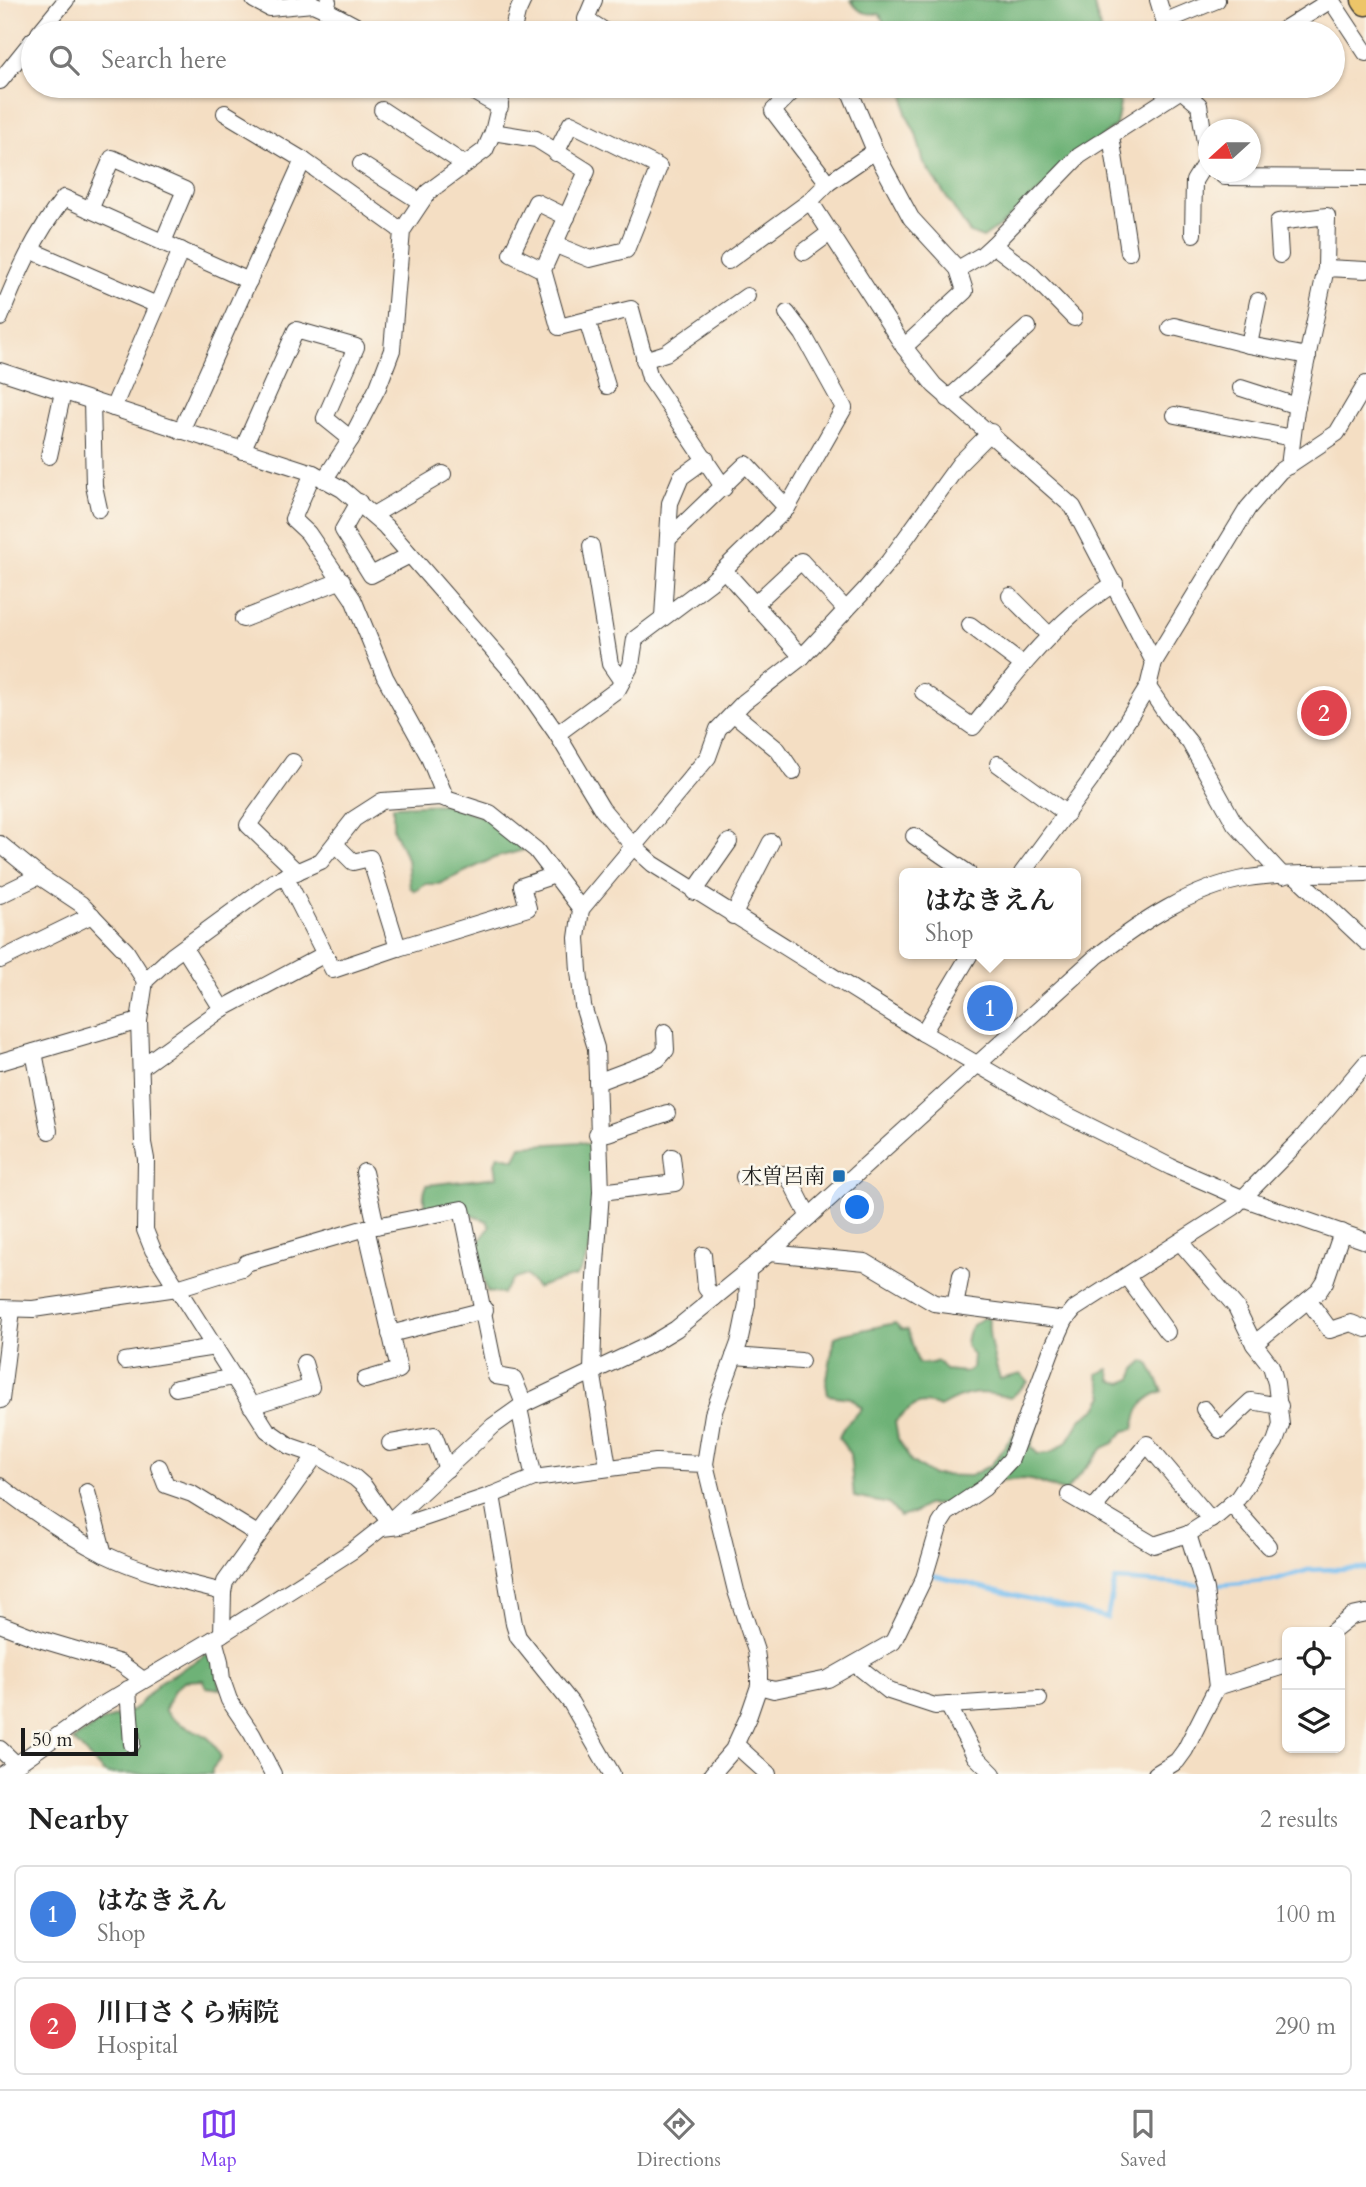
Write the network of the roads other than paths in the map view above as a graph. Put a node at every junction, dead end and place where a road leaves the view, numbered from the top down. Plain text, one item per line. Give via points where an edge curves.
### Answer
1 (66, 0) edge
2 (254, 0) edge
3 (523, 0) edge
4 (594, 0) edge
5 (1158, 0) edge
6 (1217, 0) edge
7 (1331, 0) edge
8 (326, 5) edge
9 (341, 18) junction
10 (49, 21) edge
11 (339, 21) edge
12 (347, 21) edge
13 (516, 21) edge
14 (589, 21) edge
15 (1162, 21) edge
16 (1179, 21) edge
17 (1297, 21) edge
18 (1345, 21) edge
19 (1345, 21) edge
20 (1366, 53) edge
21 (21, 55) edge
22 (0, 81) edge
23 (484, 98) edge
24 (502, 98) edge
25 (786, 98) edge
26 (851, 98) edge
27 (1166, 98) edge
28 (1192, 98) edge
29 (500, 107) junction
30 (382, 110) dead end
31 (225, 113) dead end
32 (1201, 119) edge
33 (494, 132) junction
34 (1111, 136) junction
35 (875, 151) junction
36 (556, 153) junction
37 (303, 160) junction
38 (361, 164) dead end
39 (464, 164) junction
40 (1198, 175) edge
41 (1261, 177) edge
42 (1366, 178) edge
43 (828, 183) junction
44 (810, 201) junction
45 (421, 202) junction
46 (90, 210) junction
47 (567, 218) junction
48 (402, 231) junction
49 (831, 232) junction
50 (1193, 234) dead end
51 (163, 243) junction
52 (556, 245) junction
53 (993, 245) junction
54 (30, 250) junction
55 (181, 250) junction
56 (804, 252) dead end
57 (1129, 253) dead end
58 (1280, 255) dead end
59 (728, 261) dead end
60 (1326, 268) junction
61 (958, 269) junction
62 (542, 270) junction
63 (1366, 270) edge
64 (249, 281) junction
65 (747, 296) dead end
66 (1258, 301) dead end
67 (158, 305) junction
68 (787, 313) dead end
69 (0, 318) edge
70 (1074, 318) dead end
71 (587, 320) junction
72 (1028, 327) dead end
73 (1170, 328) dead end
74 (1249, 345) junction
75 (904, 347) junction
76 (1308, 356) junction
77 (644, 360) junction
78 (0, 371) edge
79 (1366, 384) edge
80 (607, 386) dead end
81 (1241, 388) dead end
82 (63, 392) junction
83 (948, 399) junction
84 (92, 401) junction
85 (1297, 406) junction
86 (113, 408) junction
87 (1175, 415) dead end
88 (181, 431) junction
89 (990, 432) junction
90 (1292, 438) junction
91 (351, 439) junction
92 (242, 451) junction
93 (49, 456) dead end
94 (706, 459) junction
95 (1289, 466) junction
96 (443, 474) dead end
97 (318, 477) junction
98 (723, 488) junction
99 (359, 502) junction
100 (787, 508) junction
101 (99, 509) dead end
102 (373, 516) junction
103 (668, 539) junction
104 (591, 546) dead end
105 (410, 555) junction
106 (723, 570) junction
107 (342, 580) junction
108 (1115, 583) junction
109 (1010, 596) dead end
110 (754, 605) junction
111 (846, 610) junction
112 (663, 617) junction
113 (243, 619) dead end
114 (970, 625) dead end
115 (1050, 636) junction
116 (802, 657) junction
117 (1154, 662) junction
118 (1023, 665) junction
119 (621, 680) junction
120 (1147, 687) junction
121 (923, 692) dead end
122 (733, 713) junction
123 (556, 734) junction
124 (293, 762) dead end
125 (998, 764) dead end
126 (793, 772) dead end
127 (446, 799) junction
128 (1066, 814) junction
129 (914, 836) dead end
130 (729, 842) dead end
131 (771, 842) dead end
132 (0, 844) edge
133 (336, 845) junction
134 (634, 847) junction
135 (961, 868) edge
136 (1026, 868) edge
137 (1366, 873) edge
138 (291, 874) junction
139 (555, 875) junction
140 (38, 876) junction
141 (1289, 876) junction
142 (694, 892) junction
143 (0, 895) edge
144 (581, 909) junction
145 (92, 915) junction
146 (733, 916) junction
147 (1366, 942) edge
148 (184, 948) junction
149 (398, 948) junction
150 (325, 954) junction
151 (967, 959) edge
152 (0, 960) edge
153 (145, 981) junction
154 (222, 1009) junction
155 (139, 1021) junction
156 (665, 1032) dead end
157 (922, 1033) junction
158 (34, 1052) junction
159 (0, 1062) edge
160 (1366, 1063) edge
161 (975, 1065) junction
162 (141, 1067) junction
163 (597, 1082) junction
164 (667, 1113) dead end
165 (49, 1131) dead end
166 (597, 1134) junction
167 (672, 1157) dead end
168 (365, 1172) dead end
169 (744, 1177) dead end
170 (601, 1192) junction
171 (1242, 1198) junction
172 (809, 1217) junction
173 (371, 1227) junction
174 (1342, 1232) junction
175 (1366, 1241) edge
176 (1180, 1242) junction
177 (769, 1253) junction
178 (703, 1255) dead end
179 (748, 1272) junction
180 (961, 1275) dead end
181 (1127, 1277) junction
182 (177, 1288) junction
183 (714, 1298) junction
184 (1308, 1300) junction
185 (956, 1306) junction
186 (6, 1309) edge
187 (485, 1310) junction
188 (1065, 1320) junction
189 (1366, 1329) edge
190 (1167, 1332) dead end
191 (390, 1334) junction
192 (1254, 1344) junction
193 (215, 1347) junction
194 (734, 1356) junction
195 (125, 1361) dead end
196 (801, 1361) dead end
197 (304, 1363) dead end
198 (592, 1370) junction
199 (234, 1377) junction
200 (365, 1380) dead end
201 (176, 1388) dead end
202 (1, 1400) edge
203 (251, 1406) junction
204 (522, 1406) junction
205 (1280, 1406) junction
206 (1204, 1409) dead end
207 (390, 1443) dead end
208 (316, 1455) junction
209 (705, 1464) junction
210 (159, 1467) dead end
211 (608, 1467) junction
212 (447, 1469) junction
213 (534, 1478) junction
214 (0, 1486) edge
215 (87, 1492) dead end
216 (492, 1495) junction
217 (1069, 1495) dead end
218 (1231, 1504) junction
219 (1093, 1509) junction
220 (1211, 1520) junction
221 (385, 1525) junction
222 (1188, 1534) junction
223 (259, 1535) junction
224 (1268, 1546) dead end
225 (104, 1554) junction
226 (223, 1592) junction
227 (1366, 1613) edge
228 (0, 1624) edge
229 (1338, 1627) edge
230 (218, 1637) junction
231 (855, 1664) junction
232 (1282, 1667) edge
233 (143, 1680) junction
234 (759, 1685) junction
235 (1217, 1687) junction
236 (128, 1689) junction
237 (1039, 1699) dead end
238 (948, 1705) junction
239 (132, 1744) dead end
240 (736, 1745) junction
241 (0, 1749) edge
242 (9, 1769) edge
243 (273, 1774) edge
244 (612, 1774) edge
245 (712, 1774) edge
246 (768, 1774) edge
247 (993, 1774) edge
248 (1156, 1774) edge

1 - 10 street
2 - 8 street via 269,8
3 - 13 street
4 - 14 street via 586,19
5 - 15 street
6 - 16 street
7 - 17 street
7 - 19 street
8 - 9 street
9 - 11 street
9 - 12 street
18 - 20 street
21 - 22 street
23 - 29 street
24 - 29 street
25 - 43 street via 773,111
26 - 35 street
27 - 34 street
28 - 32 street via 1199,105
29 - 33 street
30 - 39 street
31 - 37 street
33 - 36 street via 536,139
33 - 39 street via 485,150
34 - 53 street via 1079,156
34 - 57 street
35 - 43 street
35 - 61 street via 911,218
36 - 47 street via 587,171
36 - 52 street via 571,123 659,167 626,250 590,259
37 - 48 street
37 - 64 street
38 - 45 street
39 - 45 street
40 - 50 street
41 - 42 street
43 - 44 street
44 - 49 street
44 - 59 street
45 - 48 street
46 - 51 street
46 - 51 street via 112,159 185,190
46 - 54 street via 64,198
47 - 52 street
47 - 62 street via 536,202 521,233 512,254
48 - 91 street via 392,350
49 - 56 street
49 - 75 street
51 - 55 street
52 - 62 street
53 - 61 street
53 - 70 street via 1029,272
54 - 67 street
54 - 69 street
55 - 64 street
55 - 67 street
58 - 60 street via 1278,222 1327,216
60 - 63 street
60 - 76 street
61 - 75 street via 965,291
62 - 71 street via 559,327
64 - 88 street
65 - 77 street via 666,353
66 - 74 street
67 - 86 street
68 - 100 street via 844,408
71 - 77 street via 631,309
71 - 80 street
72 - 83 street
73 - 74 street
74 - 76 street
75 - 83 street
76 - 85 street
77 - 94 street via 650,378
78 - 82 street
79 - 95 street via 1337,433
81 - 85 street
82 - 84 street
82 - 93 street
83 - 89 street
84 - 86 street
84 - 101 street via 94,486
85 - 90 street
86 - 88 street
87 - 90 street
88 - 92 street
89 - 108 street via 1073,507
89 - 111 street via 960,463 889,561
90 - 95 street
91 - 92 street via 325,418 356,347 296,330
91 - 97 street
92 - 97 street
94 - 98 street
94 - 103 street via 681,477 670,503
95 - 117 street via 1248,508
96 - 102 street
97 - 99 street
97 - 107 street via 293,519
98 - 100 street via 746,464
98 - 103 street
99 - 102 street
99 - 105 street via 343,530 371,575
100 - 106 street
102 - 105 street
103 - 112 street
104 - 119 street via 610,664
105 - 123 street via 520,681
106 - 110 street
106 - 112 street
107 - 113 street
107 - 127 street
108 - 115 street
108 - 117 street
109 - 115 street
110 - 111 street via 801,561
110 - 116 street
111 - 116 street
112 - 119 street via 635,639 631,665
114 - 118 street
115 - 118 street
116 - 122 street
117 - 120 street
118 - 121 street via 973,727
119 - 123 street via 618,689
120 - 128 street
120 - 141 street via 1190,743 1235,824
122 - 126 street via 778,750
122 - 134 street via 718,729 708,757
123 - 134 street via 602,809
124 - 138 street via 248,825
125 - 128 street
127 - 133 street via 382,801 354,819
127 - 139 street via 490,813 536,850
128 - 136 street
129 - 135 street
130 - 142 street
131 - 146 street
132 - 140 street
133 - 138 street via 321,861
133 - 149 street via 353,862 370,858
134 - 142 street
134 - 144 street
137 - 141 street
138 - 148 street via 273,882
138 - 150 street
139 - 144 street
139 - 149 street via 522,886 528,908
140 - 143 street
140 - 145 street
141 - 147 street
141 - 161 street via 1246,878 1158,912 1096,957
142 - 146 street
144 - 163 street via 579,971 583,1006 596,1048
145 - 152 street
145 - 153 street via 126,951
146 - 157 street
148 - 153 street
148 - 154 street
149 - 150 street via 333,970
150 - 154 street
151 - 157 street
153 - 155 street
154 - 162 street
155 - 158 street
155 - 162 street
156 - 163 street via 664,1055
157 - 161 street
158 - 159 street
158 - 165 street
160 - 171 street via 1302,1138
161 - 171 street via 1126,1146
161 - 172 street
162 - 182 street via 145,1230
163 - 166 street
164 - 166 street
166 - 170 street
167 - 170 street via 675,1183
168 - 173 street
169 - 172 street via 787,1174
170 - 198 street
171 - 174 street
171 - 176 street
172 - 177 street
173 - 182 street
173 - 187 street via 462,1209
173 - 191 street
174 - 175 street
174 - 184 street via 1325,1282
176 - 181 street
176 - 192 street via 1236,1307
177 - 179 street
177 - 185 street via 865,1262 934,1303
178 - 183 street via 706,1288
179 - 183 street
179 - 194 street via 747,1304
180 - 185 street
181 - 188 street via 1074,1309
181 - 190 street
182 - 186 street
182 - 193 street
183 - 198 street via 676,1329
184 - 189 street via 1330,1330 1351,1323
184 - 192 street
185 - 188 street
186 - 202 street
187 - 191 street
187 - 204 street via 496,1376 514,1379
188 - 231 street via 1011,1459 984,1488 947,1513 898,1634
191 - 200 street via 399,1370
192 - 205 street via 1270,1367
193 - 195 street
193 - 199 street
194 - 196 street
194 - 209 street via 713,1414
197 - 203 street via 311,1387
198 - 204 street
198 - 211 street
199 - 201 street
199 - 203 street
203 - 208 street via 267,1430 290,1446
204 - 212 street
204 - 213 street
205 - 206 street via 1251,1401 1220,1430
205 - 218 street via 1281,1425 1275,1442
207 - 212 street via 434,1435
208 - 221 street via 365,1486
208 - 223 street
209 - 211 street via 656,1462
209 - 234 street via 755,1651
210 - 223 street via 166,1485 192,1494
211 - 213 street
212 - 221 street
213 - 216 street
214 - 225 street
215 - 225 street
216 - 221 street via 400,1526
216 - 244 street via 518,1637 571,1703
217 - 219 street
218 - 220 street
218 - 224 street
219 - 220 street via 1147,1444
219 - 222 street via 1154,1545
220 - 222 street
221 - 230 street via 326,1569
222 - 235 street via 1205,1589
223 - 226 street via 225,1582
225 - 226 street
226 - 230 street
227 - 229 street via 1352,1616
228 - 233 street via 120,1663
230 - 233 street
230 - 243 street via 229,1700
231 - 234 street via 828,1679 774,1690
231 - 238 street via 889,1691 935,1706
232 - 235 street
233 - 236 street
234 - 240 street
235 - 248 street via 1185,1750
236 - 239 street
236 - 242 street
237 - 238 street
238 - 247 street via 975,1756
240 - 245 street
240 - 246 street
241 - 242 street

